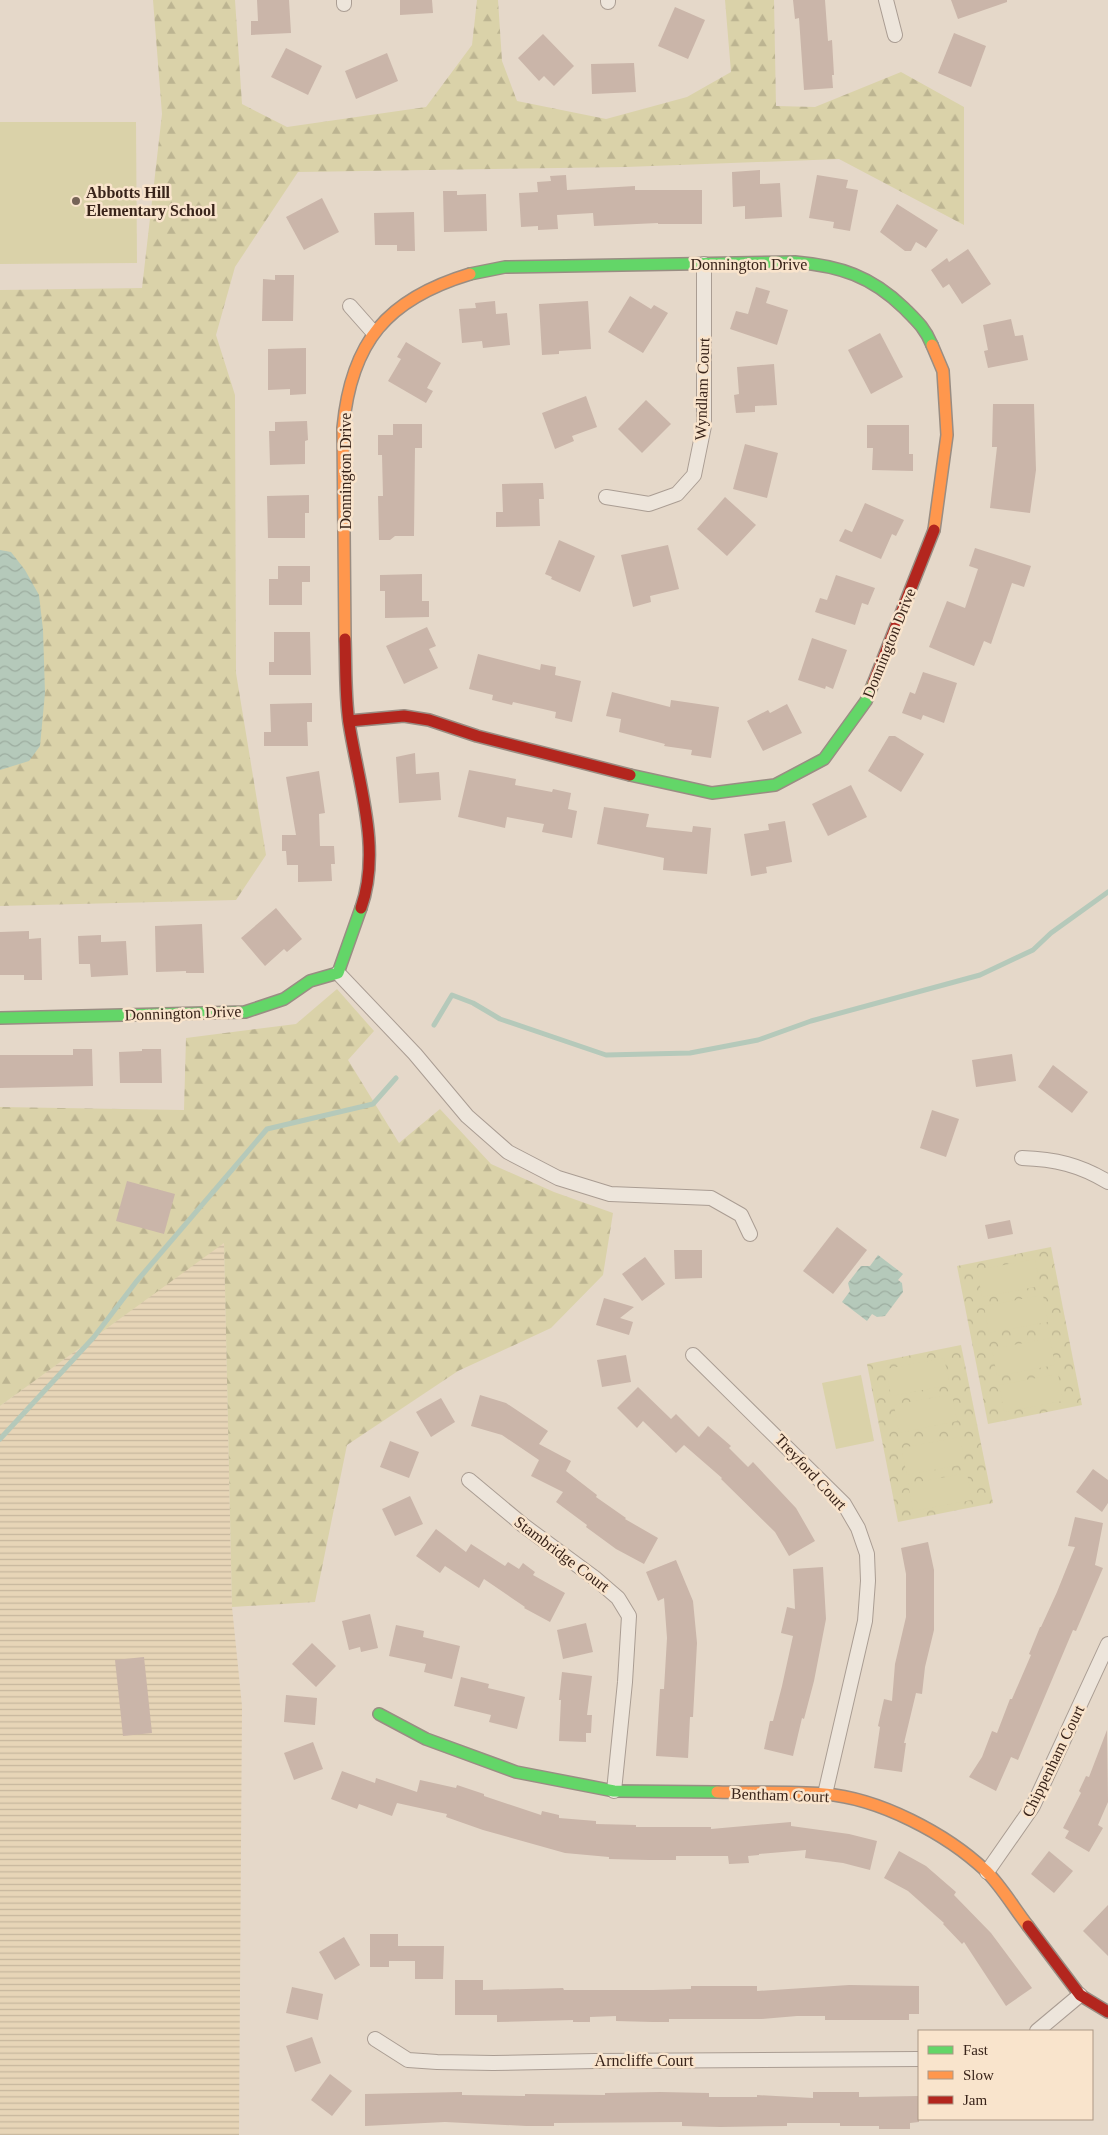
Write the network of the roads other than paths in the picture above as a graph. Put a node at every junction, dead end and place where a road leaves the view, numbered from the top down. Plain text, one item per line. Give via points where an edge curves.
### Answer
1 (886, 0) edge
2 (895, 35) dead end
3 (704, 264) junction
4 (350, 306) dead end
5 (373, 332) junction
6 (606, 497) dead end
7 (349, 721) junction
8 (338, 973) junction
9 (0, 1018) edge
10 (1022, 1158) dead end
11 (1108, 1182) edge
12 (750, 1234) dead end
13 (693, 1355) dead end
14 (469, 1480) dead end
15 (1108, 1644) edge
16 (379, 1714) dead end
17 (614, 1791) junction
18 (825, 1794) junction
19 (987, 1872) junction
20 (1080, 1995) junction
21 (1108, 2012) edge
22 (1038, 2030) edge
23 (375, 2039) dead end
24 (918, 2059) edge

1 - 2 street
3 - 5 street, Donnington Drive via 505,267 480,271 448,280 411,299 390,313
3 - 6 street, Wyndlam Court via 704,426 694,475 677,494 649,504
3 - 7 street, Donnington Drive via 820,264 868,280 889,294 925,329 943,371 947,435 936,525 866,701 824,759 775,785 712,793 612,771 477,736 430,720 404,716
4 - 5 street
5 - 7 street, Donnington Drive via 351,377 343,428
7 - 8 street, Donnington Drive via 367,822 370,866 367,892
8 - 9 street, Donnington Drive via 310,981 284,999 246,1012
8 - 12 street via 415,1054 467,1116 508,1152 558,1178 610,1194 711,1198 741,1215
10 - 11 street via 1049,1159 1074,1165
13 - 18 street, Treyford Court via 844,1504 858,1528 867,1554 865,1621
14 - 17 street, Stambridge Court via 523,1526 596,1578 618,1598 629,1616 626,1682
15 - 19 street, Chippenham Court via 1033,1806
16 - 17 street, Bentham Court via 426,1739 516,1772
17 - 18 street, Bentham Court
18 - 19 street, Bentham Court via 898,1814 944,1838
19 - 20 street, Bentham Court
20 - 21 street, Bentham Court
20 - 22 street
23 - 24 street, Arncliffe Court via 408,2060 437,2062

